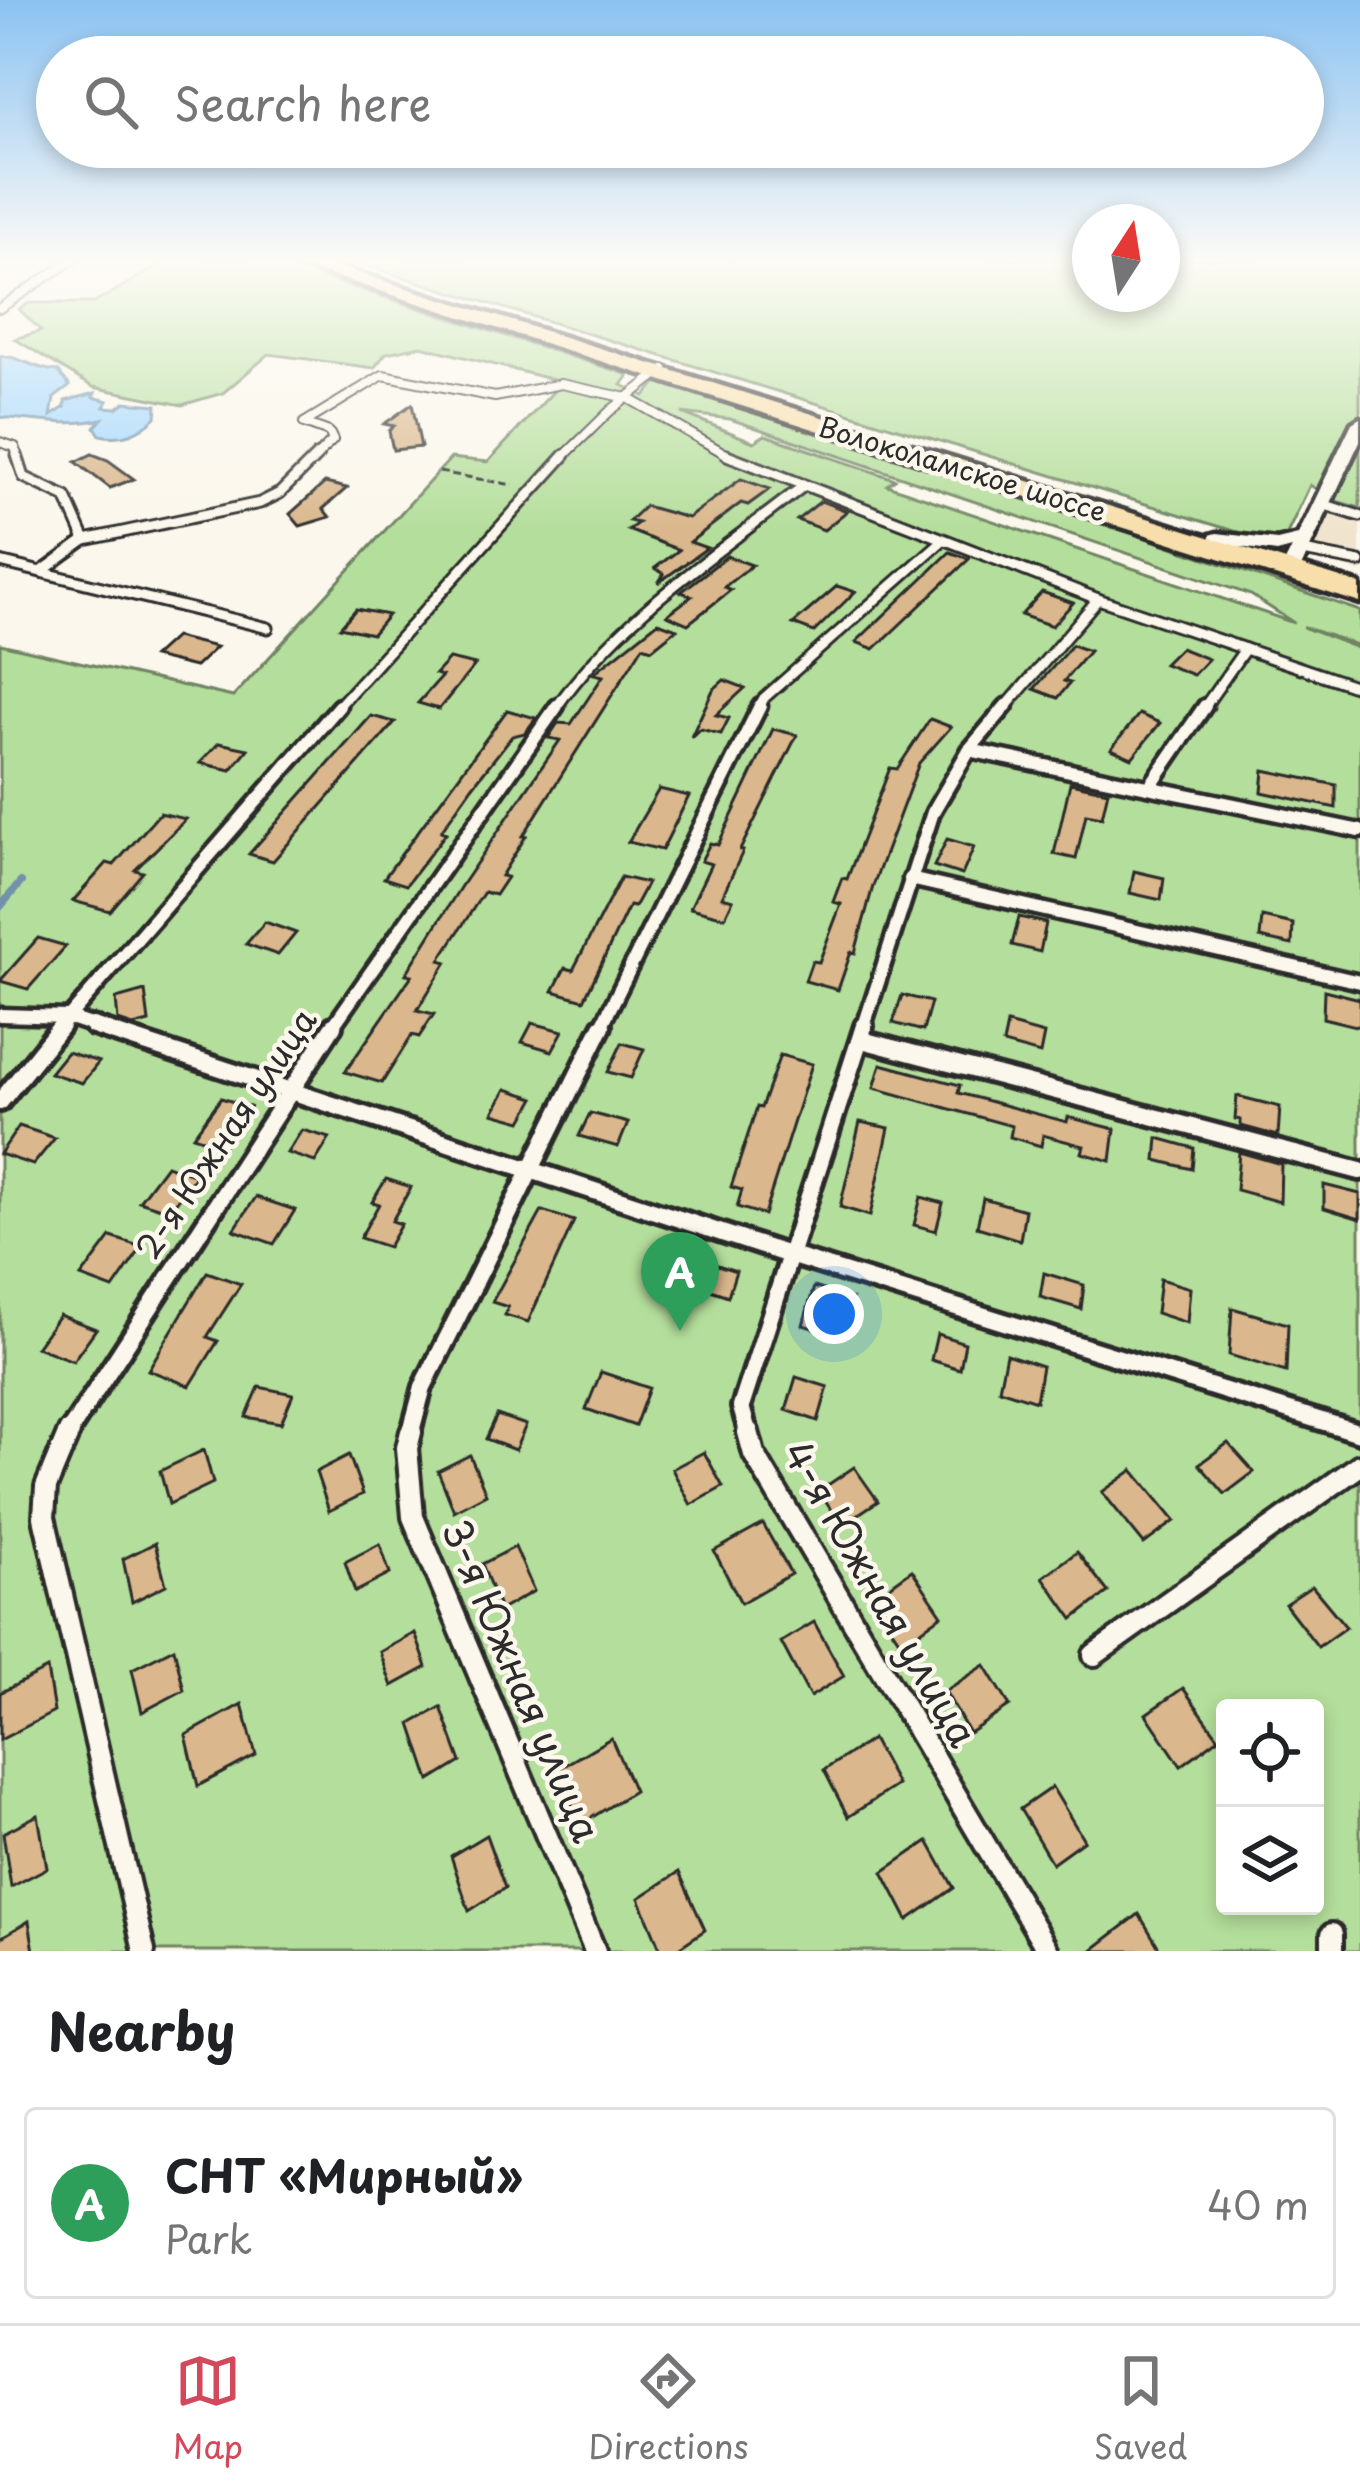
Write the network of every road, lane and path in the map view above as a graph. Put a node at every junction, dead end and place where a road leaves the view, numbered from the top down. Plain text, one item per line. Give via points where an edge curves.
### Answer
1 (587, 350) edge
2 (592, 350) edge
3 (660, 372) junction
4 (628, 398) junction
5 (1360, 423) edge
6 (0, 442) edge
7 (439, 472) dead end
8 (802, 487) junction
9 (537, 490) junction
10 (1319, 503) junction
11 (1360, 516) edge
12 (85, 540) junction
13 (942, 541) junction
14 (1299, 556) junction
15 (0, 562) edge
16 (1360, 562) edge
17 (41, 572) junction
18 (1360, 584) edge
19 (1360, 594) edge
20 (1098, 599) junction
21 (268, 628) dead end
22 (1245, 649) junction
23 (1360, 688) edge
24 (969, 750) junction
25 (1150, 786) junction
26 (1360, 831) edge
27 (910, 879) junction
28 (1360, 982) edge
29 (0, 1015) edge
30 (67, 1016) junction
31 (862, 1040) junction
32 (287, 1092) junction
33 (0, 1102) edge
34 (530, 1171) junction
35 (1360, 1171) edge
36 (789, 1256) junction
37 (1360, 1433) edge
38 (1360, 1465) edge
39 (1094, 1655) dead end
40 (144, 1951) edge
41 (595, 1951) edge
42 (1048, 1951) edge

1 - 3 main road, Волоколамское шоссе
2 - 3 main road, Волоколамское шоссе
3 - 4 lane
3 - 14 main road, Волоколамское шоссе
3 - 14 main road, Волоколамское шоссе via 1217,539
4 - 8 lane via 734,459
4 - 9 lane
4 - 12 lane via 561,384 495,397 383,375 304,423 333,440 280,493
5 - 10 street
6 - 12 lane via 15,447 24,477 58,486 74,504
7 - 9 path
8 - 13 lane
8 - 32 lane, 2-я Южная улица via 587,663
9 - 30 lane
10 - 11 lane
10 - 14 street
12 - 17 lane
13 - 20 lane
13 - 34 lane, 3-я Южная улица via 764,698
14 - 16 lane
14 - 18 main road, Волоколамское шоссе
14 - 19 main road, Волоколамское шоссе
15 - 17 lane
17 - 21 lane
20 - 22 lane
20 - 24 lane, 4-я Южная улица
22 - 23 lane
22 - 25 lane
24 - 25 lane
24 - 27 lane, 4-я Южная улица via 933,812
25 - 26 lane
27 - 28 lane
27 - 31 lane, 4-я Южная улица
29 - 30 lane
30 - 32 lane
30 - 33 lane
31 - 35 lane
31 - 36 lane, 4-я Южная улица
32 - 34 lane
32 - 40 lane, 2-я Южная улица via 78,1413 46,1486 44,1516
34 - 36 lane
34 - 41 lane, 3-я Южная улица via 423,1387 407,1448 413,1517
36 - 37 lane
36 - 42 lane, 4-я Южная улица via 741,1407 754,1454
38 - 39 lane

